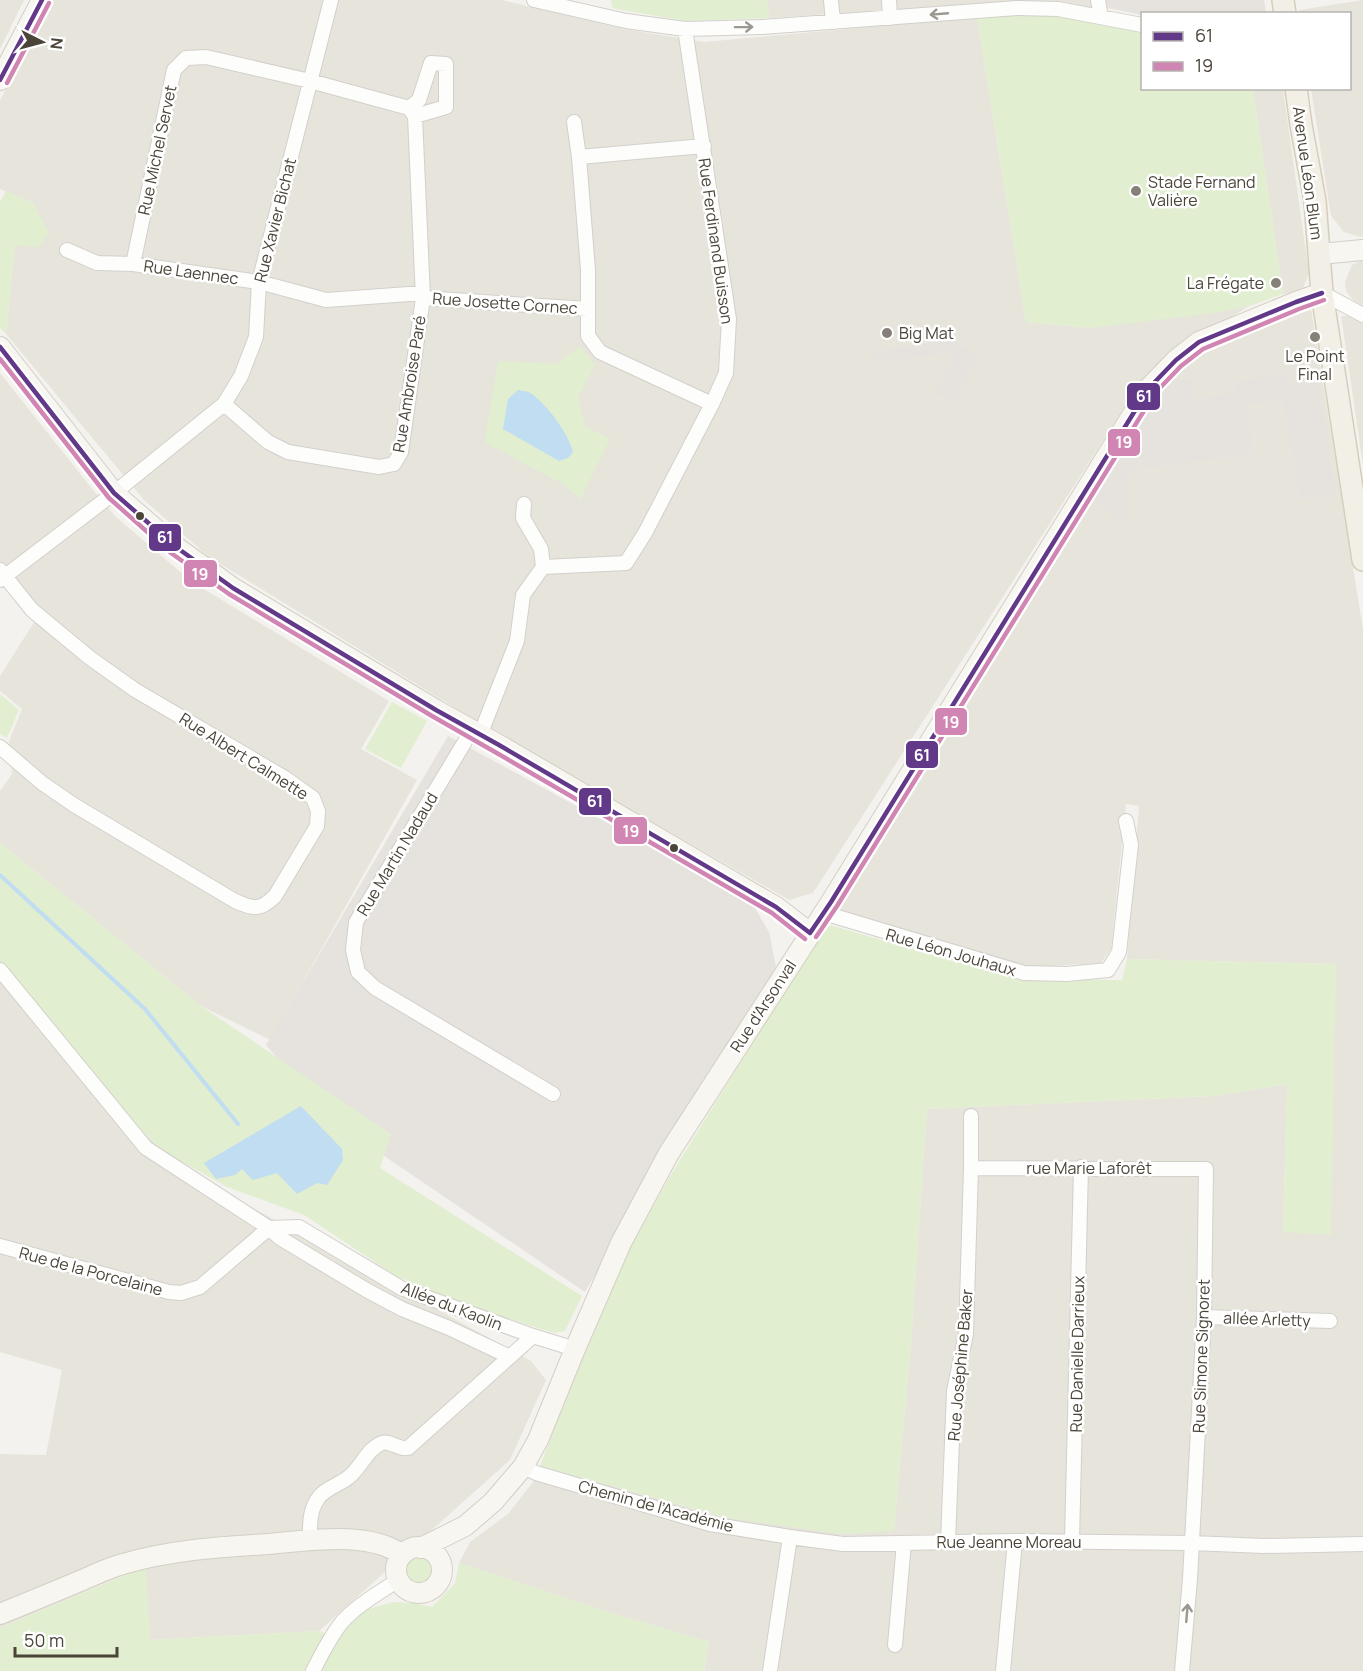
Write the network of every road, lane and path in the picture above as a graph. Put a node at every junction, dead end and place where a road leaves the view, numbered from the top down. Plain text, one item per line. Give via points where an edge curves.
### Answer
1 (42, 0) edge
2 (331, 0) edge
3 (534, 0) edge
4 (831, 0) edge
5 (889, 0) edge
6 (1098, 0) edge
7 (1017, 4) edge
8 (1101, 17) junction
9 (890, 18) junction
10 (833, 22) junction
11 (1141, 25) edge
12 (686, 29) junction
13 (0, 81) edge
14 (310, 81) junction
15 (1296, 90) edge
16 (574, 122) dead end
17 (704, 146) junction
18 (579, 158) junction
19 (67, 250) dead end
20 (1363, 250) edge
21 (1320, 254) junction
22 (133, 264) junction
23 (259, 282) junction
24 (1322, 293) junction
25 (423, 295) junction
26 (588, 309) junction
27 (1363, 315) edge
28 (0, 347) edge
29 (224, 404) junction
30 (712, 404) junction
31 (114, 493) junction
32 (524, 504) dead end
33 (1363, 560) edge
34 (543, 567) junction
35 (2, 575) edge
36 (476, 732) junction
37 (0, 747) edge
38 (1126, 821) dead end
39 (824, 913) junction
40 (810, 933) junction
41 (0, 970) edge
42 (553, 1094) dead end
43 (971, 1116) dead end
44 (1081, 1167) junction
45 (971, 1168) junction
46 (1206, 1169) joint
47 (269, 1228) junction
48 (0, 1246) edge
49 (1204, 1317) junction
50 (1330, 1321) dead end
51 (533, 1336) junction
52 (575, 1349) junction
53 (510, 1357) junction
54 (524, 1467) junction
55 (465, 1526) junction
56 (790, 1538) junction
57 (310, 1540) junction
58 (1015, 1541) junction
59 (1072, 1541) junction
60 (948, 1542) junction
61 (904, 1543) junction
62 (1192, 1543) junction
63 (1363, 1544) edge
64 (421, 1548) junction
65 (402, 1555) junction
66 (441, 1570) junction
67 (398, 1580) junction
68 (0, 1614) edge
69 (895, 1645) dead end
70 (313, 1671) edge
71 (770, 1671) edge
72 (1003, 1671) edge
73 (1182, 1671) edge

1 - 13 street
2 - 14 street, Rue Xavier Bichat
3 - 12 street via 626,21
4 - 10 street
5 - 9 street
6 - 8 street
7 - 8 street
7 -> 9 street
8 - 11 street
9 - 10 street
12 -> 10 street
12 - 17 street, Rue Ferdinand Buisson
14 - 22 street, Rue Michel Servet via 206,57 186,58 174,70
14 - 23 street, Rue Xavier Bichat
14 - 25 street, Rue Ambroise Paré via 412,112
15 - 21 main road, Avenue Léon Blum
16 - 18 street
17 - 18 street
17 - 30 street, Rue Ferdinand Buisson via 729,320 726,373
18 - 26 street
19 - 22 street, Rue Laennec via 97,263
20 - 21 street
21 - 24 main road, Avenue Léon Blum
22 - 23 street, Rue Laennec
23 - 25 street, Rue Laennec via 326,300
23 - 29 street, Rue Xavier Bichat via 256,337 241,376
24 - 27 street
24 - 33 main road, Avenue Léon Blum
24 - 39 street, Rue d'Arsonval via 1199,342 1149,388
25 - 26 street, Rue Josette Cornec
25 - 29 street, Rue Ambroise Paré via 401,452 394,465 379,467 288,452 268,442
26 - 30 street via 588,336 600,352
28 - 31 street
29 - 31 street, Rue Xavier Bichat
30 - 34 street, Rue Ferdinand Buisson via 626,563
31 - 35 street, Rue Xavier Bichat
31 - 36 street via 176,547 233,588
32 - 34 street via 523,518 541,549
34 - 36 street via 523,595 516,641
35 - 37 street, Rue Albert Calmette via 32,610 90,658 135,690 313,798 317,826 275,896 258,908 248,906 74,805
36 - 40 street via 776,907
36 - 42 street, Rue Martin Nadaud via 356,922 352,950 358,972 375,988
38 - 39 street, Rue Léon Jouhaux via 1131,845 1119,952 1108,970 1024,973
39 - 40 street, Rue d'Arsonval
40 - 52 street, Rue d'Arsonval via 669,1153 621,1243
41 - 47 street via 146,1148
43 - 45 street, Rue Joséphine Baker
44 - 45 street, rue Marie Laforêt
44 - 46 street, rue Marie Laforêt
44 - 59 street, Rue Danielle Darrieux
45 - 60 street, Rue Joséphine Baker via 966,1334 954,1391
46 - 49 street, Rue Simone Signoret
47 - 48 street, Rue de la Porcelaine via 200,1287 181,1293
47 - 51 street, Allée du Kaolin via 299,1227 401,1288
47 - 53 street via 383,1299
49 - 50 street, allée Arletty
49 - 62 street, Rue Simone Signoret
51 - 52 street, Allée du Kaolin
51 - 53 street
52 - 54 street, Rue d'Arsonval
53 - 57 street via 408,1448 383,1442 350,1477 320,1496 312,1512
54 - 55 street, Rue d'Arsonval
54 - 56 street, Chemin de l’Académie via 710,1524
55 - 64 street, Rue d'Arsonval
55 - 66 street, Rue d'Arsonval
56 - 61 street, Rue Jeanne Moreau via 843,1544
56 - 71 street
57 - 65 street via 369,1542
57 - 68 street via 195,1549 145,1558
58 - 59 street, Rue Jeanne Moreau
58 - 60 street, Rue Jeanne Moreau
58 - 72 street
59 - 62 street, Rue Jeanne Moreau
60 - 61 street, Rue Jeanne Moreau
61 - 69 street
62 - 63 street, Rue Jeanne Moreau
73 -> 62 street, Rue Simone Signoret
64 - 65 street
64 - 66 street via 437,1557
65 - 67 street via 396,1567
66 - 67 street via 438,1583 421,1593 408,1590
67 - 70 street via 340,1624

